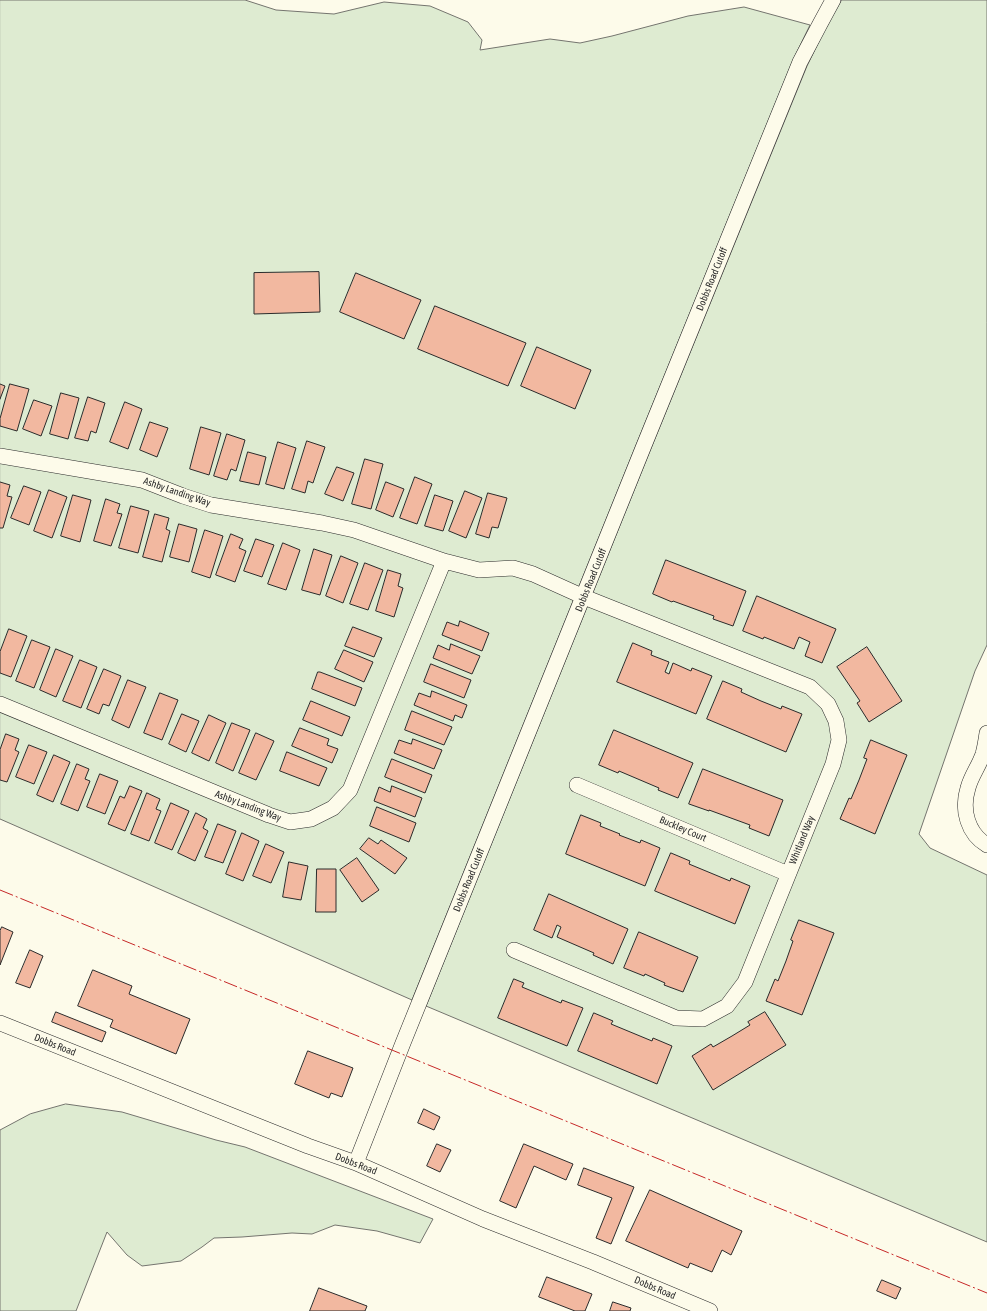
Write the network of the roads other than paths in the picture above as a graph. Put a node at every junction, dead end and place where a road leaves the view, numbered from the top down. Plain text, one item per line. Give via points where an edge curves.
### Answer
1 (833, 0) edge
2 (0, 456) edge
3 (444, 561) junction
4 (584, 597) junction
5 (0, 704) edge
6 (987, 733) edge
7 (577, 785) dead end
8 (987, 845) edge
9 (788, 874) junction
10 (514, 950) dead end
11 (0, 1023) edge
12 (356, 1162) junction
13 (710, 1311) edge

1 - 4 street, Dobbs Road Cutoff via 800,62
2 - 3 street, Ashby Landing Way via 142,480 211,505 322,522 354,530
3 - 4 street, Ashby Landing Way via 479,570 513,568 533,574
3 - 5 street, Ashby Landing Way via 350,790 333,808 311,819 290,822 268,815
4 - 9 street, Whitland Way via 810,687 828,704 836,721 838,746
4 - 12 street, Dobbs Road Cutoff
6 - 8 street via 982,755 967,789 965,812 974,834
7 - 9 street, Buckley Court
9 - 10 street, Whitland Way via 745,982 727,1006 703,1019 676,1018
11 - 12 street, Dobbs Road via 308,1146
12 - 13 street, Dobbs Road via 482,1219

